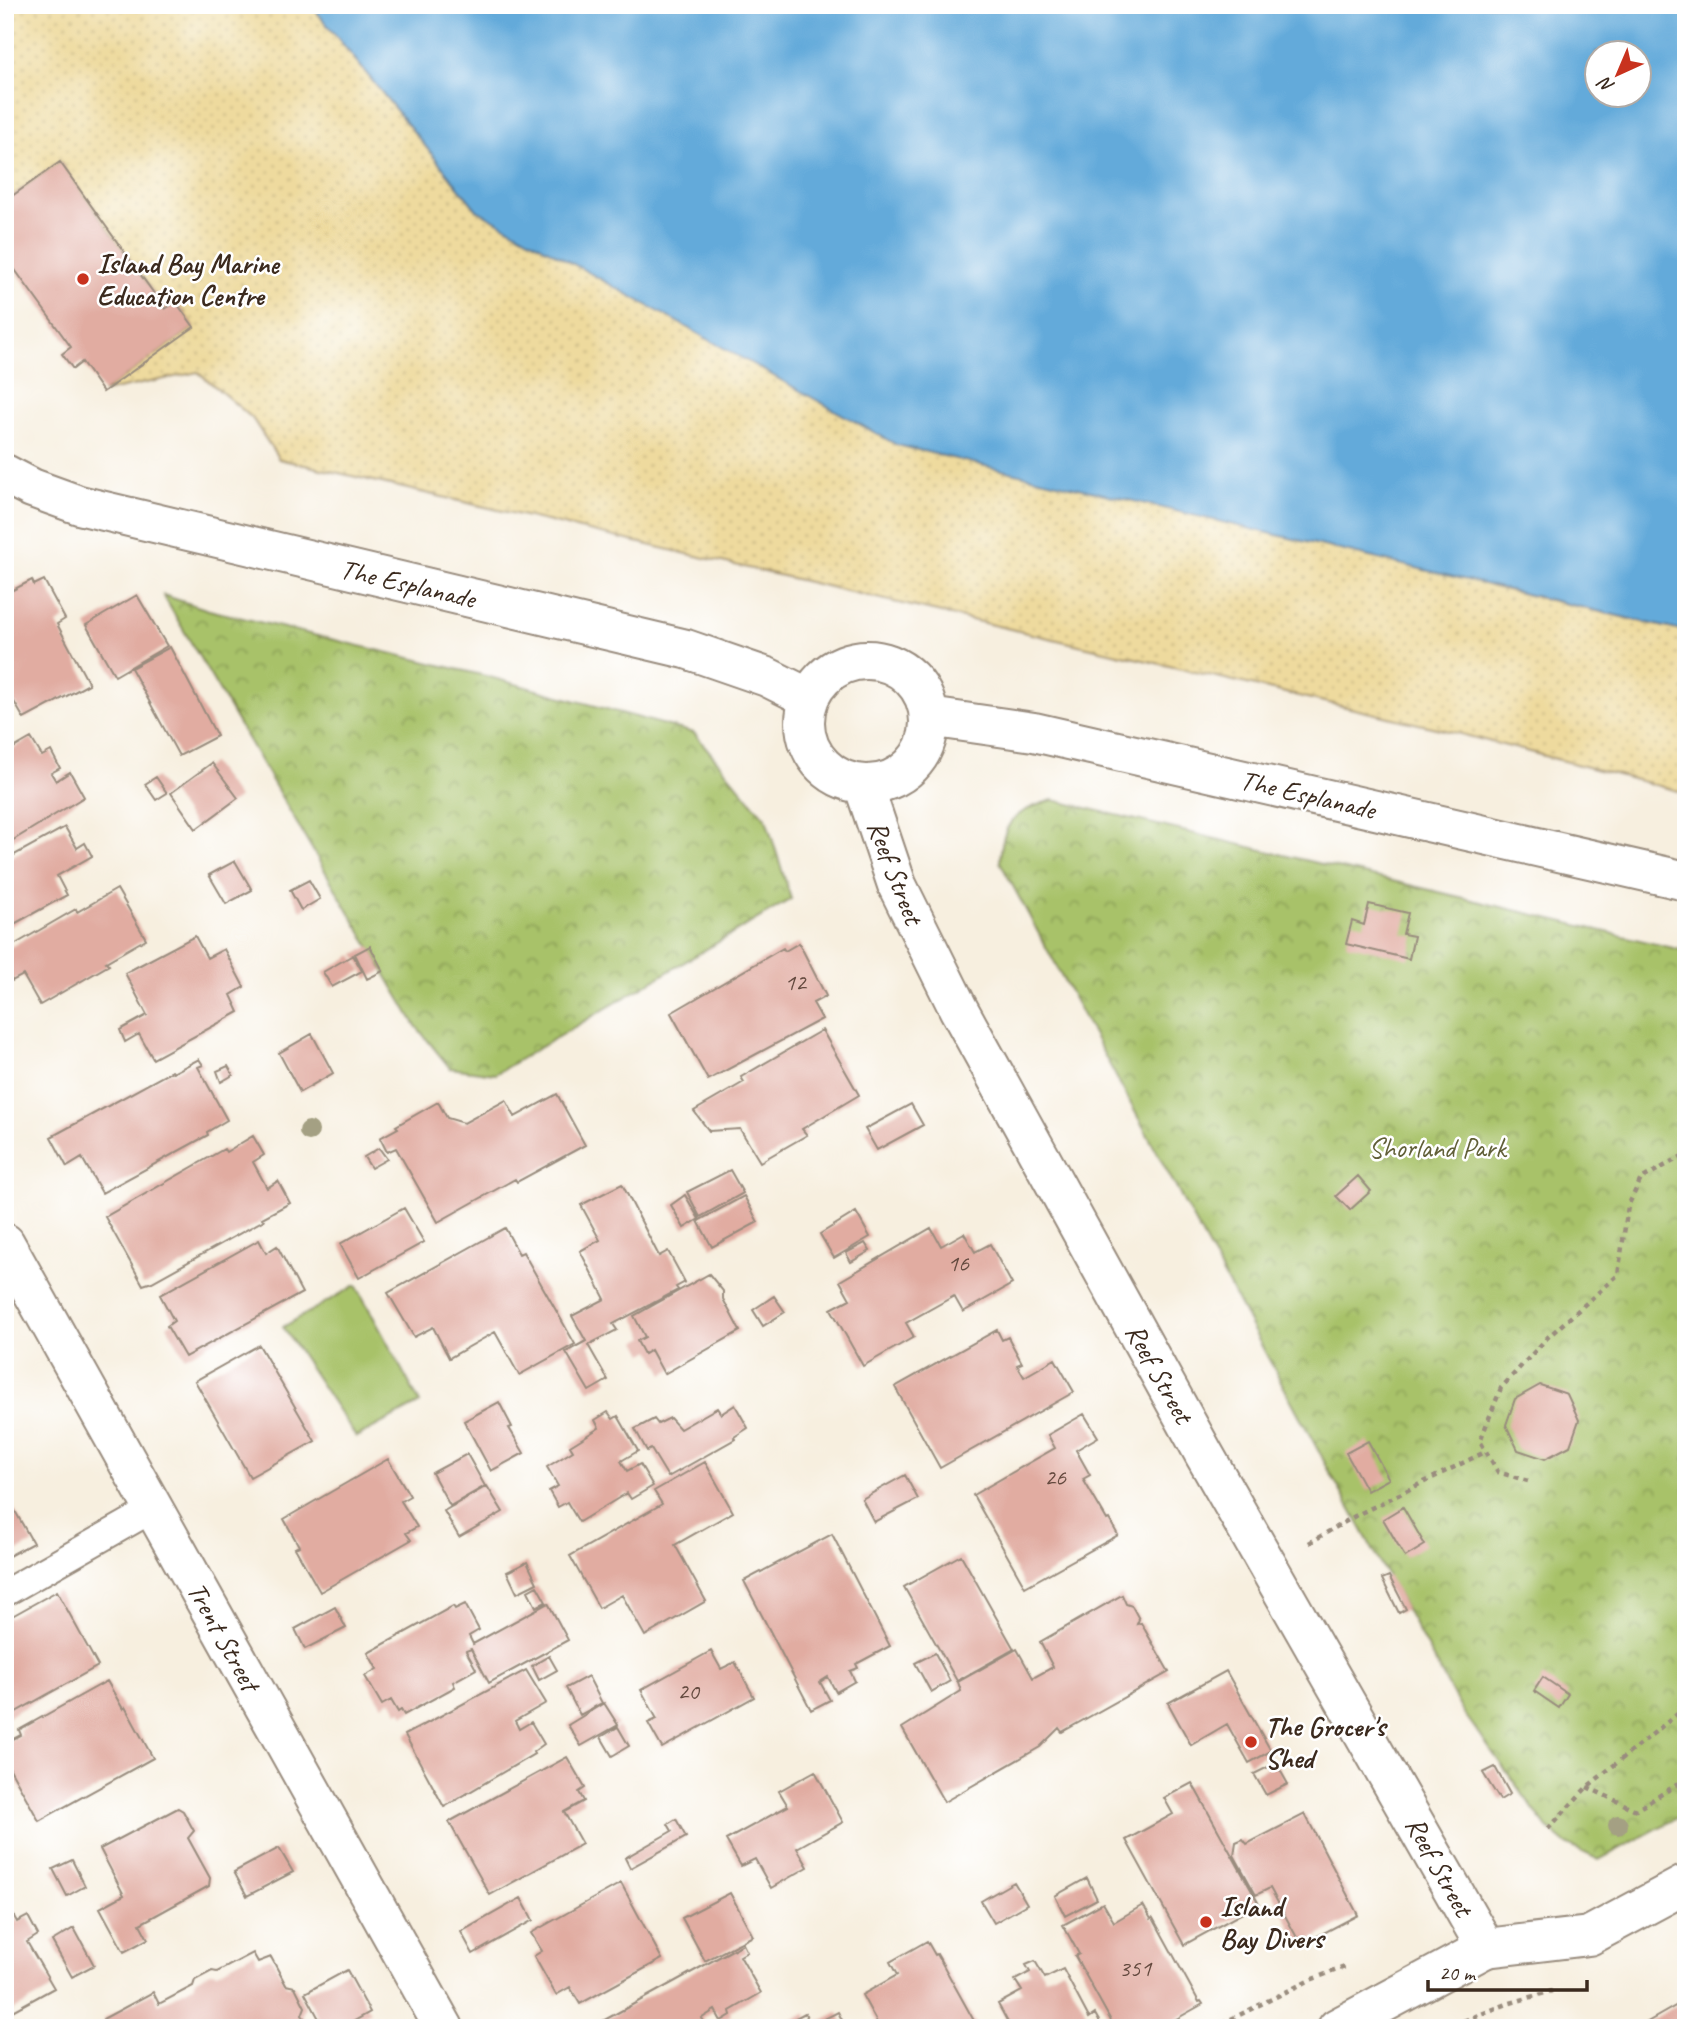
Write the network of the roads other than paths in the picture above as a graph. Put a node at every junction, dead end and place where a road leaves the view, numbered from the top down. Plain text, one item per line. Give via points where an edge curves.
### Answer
1 (5, 474) edge
2 (809, 698) junction
3 (929, 717) junction
4 (863, 784) junction
5 (1686, 881) edge
6 (5, 1244) edge
7 (153, 1509) junction
8 (5, 1592) edge
9 (1686, 1884) edge
10 (1486, 1948) junction
11 (444, 2028) edge
12 (1337, 2028) edge

1 - 2 main road, The Esplanade via 79,505 686,649 766,677
2 - 3 main road via 831,671 852,662 876,660 898,669 916,684
2 - 4 main road via 805,725 812,751 838,776
3 - 4 main road via 924,744 909,767 891,779
3 - 5 main road, The Esplanade via 1034,732
4 - 10 main road, Reef Street via 897,885 952,997
6 - 7 main road, Trent Street
7 - 8 lane
7 - 11 main road, Trent Street
9 - 10 main road via 1589,1936
10 - 12 main road

